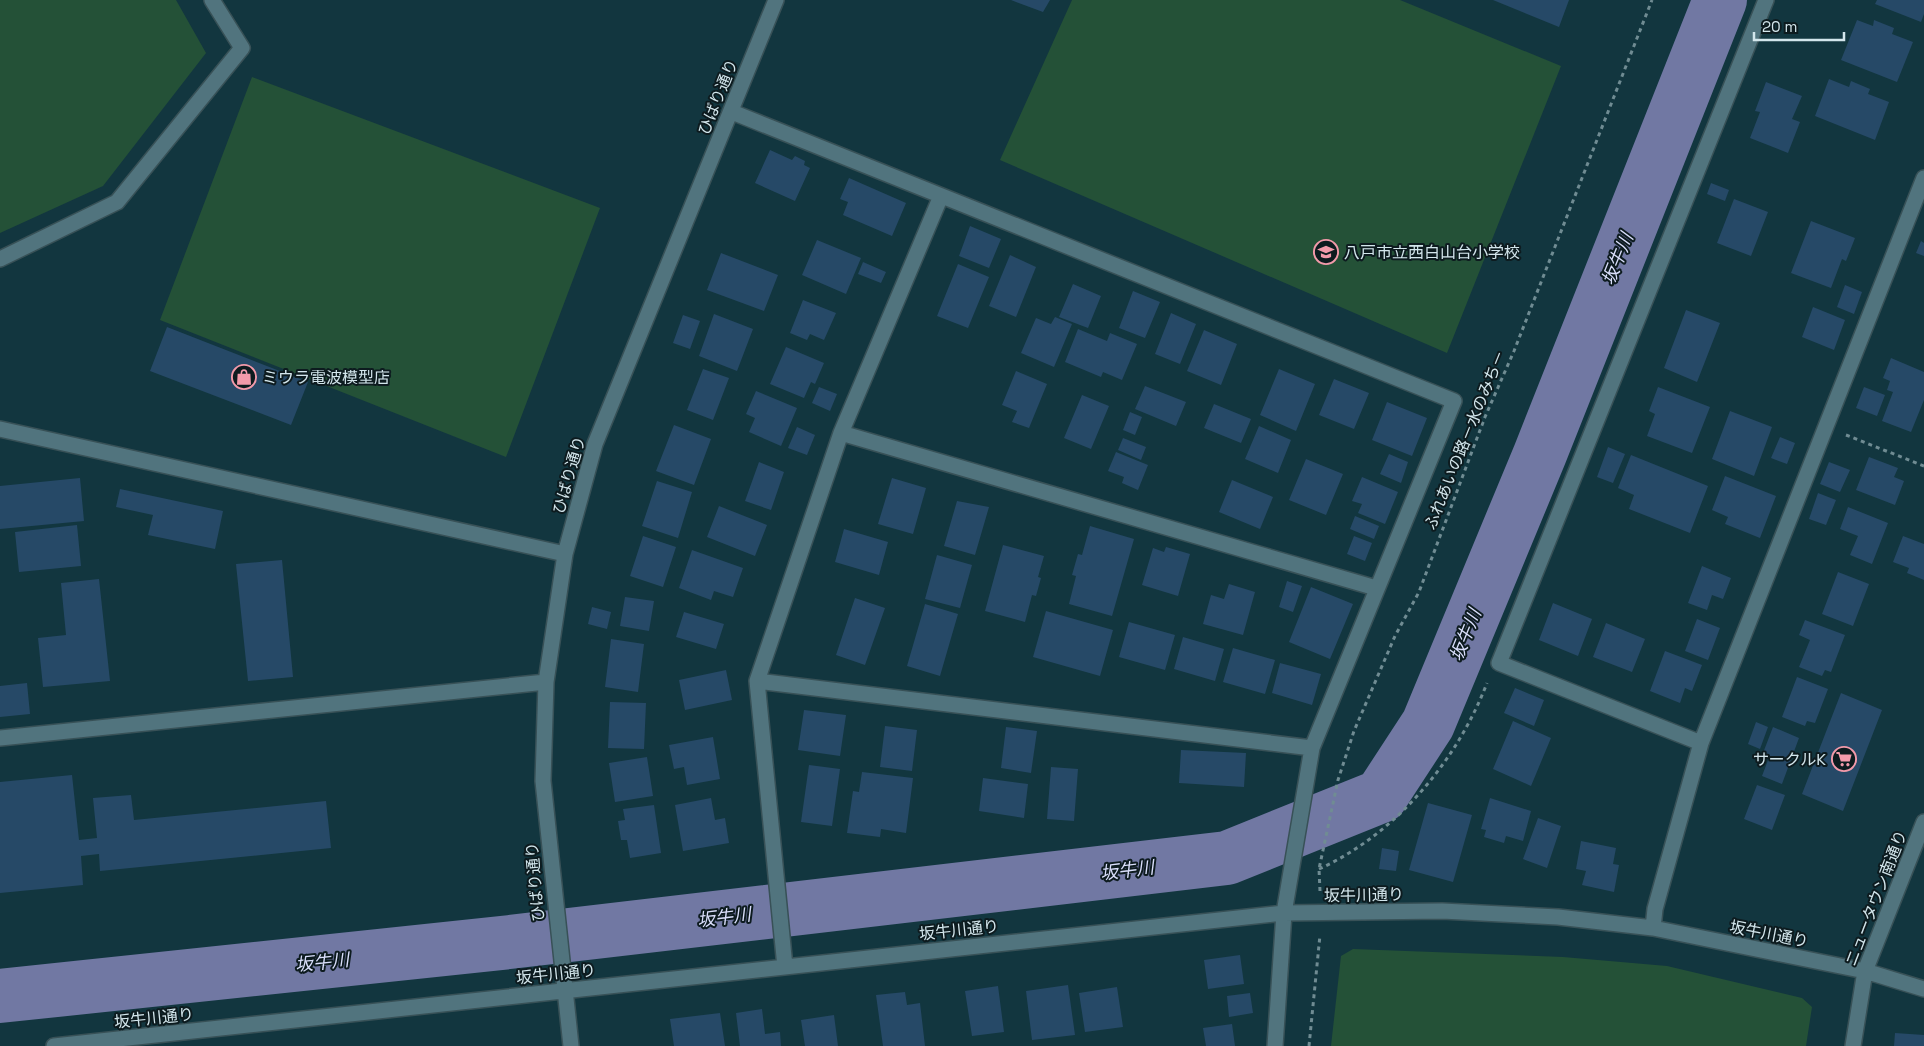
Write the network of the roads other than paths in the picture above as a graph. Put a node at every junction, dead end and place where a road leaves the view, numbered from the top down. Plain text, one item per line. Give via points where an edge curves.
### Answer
1 (212, 0) edge
2 (776, 0) edge
3 (1766, 0) edge
4 (732, 112) junction
5 (1924, 178) edge
6 (941, 196) junction
7 (0, 259) edge
8 (0, 430) edge
9 (841, 433) junction
10 (565, 554) junction
11 (1376, 588) junction
12 (757, 681) junction
13 (546, 682) junction
14 (0, 738) edge
15 (1700, 743) junction
16 (1312, 748) junction
17 (1924, 822) edge
18 (1284, 913) junction
19 (1653, 928) junction
20 (785, 967) junction
21 (1865, 971) junction
22 (1924, 989) edge
23 (564, 991) junction
24 (54, 1046) edge
25 (571, 1046) edge
26 (1275, 1046) edge
27 (1853, 1046) edge

1 - 7 street via 242,48 117,202
2 - 4 street, ひばり通り
3 - 15 street via 1499,663
4 - 6 street
4 - 10 street, ひばり通り via 595,444
5 - 15 street
6 - 9 street
6 - 11 street via 1454,401
8 - 10 street
9 - 11 street
9 - 12 street
10 - 13 street, ひばり通り
11 - 16 street
12 - 16 street
12 - 20 street
13 - 14 street
13 - 23 street, ひばり通り via 543,781
15 - 19 street via 1655,909
16 - 18 street
17 - 21 street, ニュータウン南通り
18 - 19 street, 坂牛川通り via 1442,911 1558,917
18 - 20 street, 坂牛川通り
18 - 26 street
19 - 21 street, 坂牛川通り
20 - 23 street, 坂牛川通り
21 - 22 street, 坂牛川通り
21 - 27 street, ニュータウン南通り
23 - 24 street, 坂牛川通り
23 - 25 street, ひばり通り

